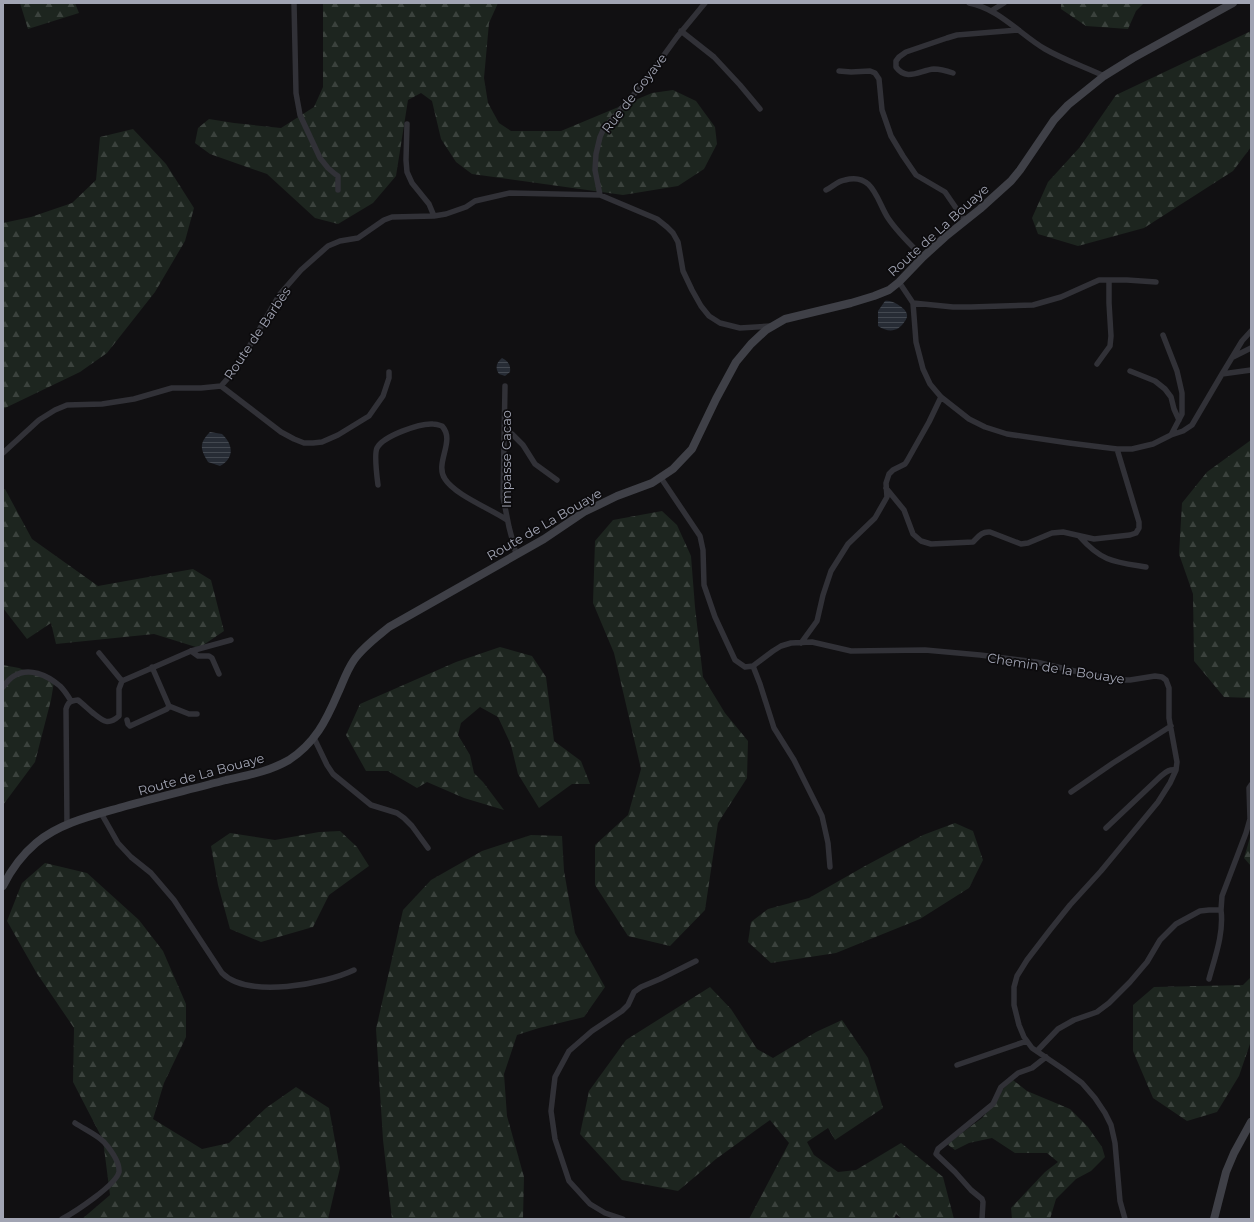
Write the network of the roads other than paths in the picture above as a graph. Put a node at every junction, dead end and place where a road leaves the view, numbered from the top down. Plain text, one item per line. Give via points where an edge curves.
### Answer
1 (294, 3) edge
2 (705, 3) edge
3 (969, 3) edge
4 (1004, 3) edge
5 (1233, 3) edge
6 (992, 12) junction
7 (1019, 30) junction
8 (681, 31) junction
9 (839, 71) dead end
10 (953, 73) dead end
11 (1104, 76) junction
12 (760, 108) dead end
13 (407, 124) dead end
14 (338, 190) dead end
15 (826, 190) dead end
16 (600, 195) junction
17 (434, 216) junction
18 (965, 221) junction
19 (924, 257) junction
20 (1109, 280) junction
21 (899, 282) junction
22 (1156, 282) dead end
23 (913, 302) junction
24 (772, 326) junction
25 (1251, 331) edge
26 (1163, 335) dead end
27 (1251, 348) edge
28 (1232, 357) junction
29 (1097, 364) dead end
30 (1251, 370) edge
31 (1130, 371) dead end
32 (389, 372) dead end
33 (1222, 374) junction
34 (221, 386) junction
35 (505, 386) dead end
36 (941, 398) junction
37 (1179, 420) junction
38 (504, 428) junction
39 (1172, 435) junction
40 (1117, 449) junction
41 (3, 453) edge
42 (661, 478) junction
43 (557, 480) dead end
44 (378, 485) dead end
45 (886, 488) junction
46 (507, 520) junction
47 (1080, 537) junction
48 (516, 554) junction
49 (1146, 567) dead end
50 (231, 640) dead end
51 (801, 643) junction
52 (191, 651) junction
53 (99, 653) dead end
54 (753, 666) junction
55 (152, 667) junction
56 (219, 674) dead end
57 (122, 681) junction
58 (3, 687) edge
59 (71, 701) junction
60 (169, 706) junction
61 (197, 714) dead end
62 (127, 720) dead end
63 (1171, 726) junction
64 (314, 738) junction
65 (1176, 770) junction
66 (1251, 786) edge
67 (1071, 792) dead end
68 (101, 813) junction
69 (67, 825) junction
70 (1106, 828) dead end
71 (428, 848) dead end
72 (830, 868) dead end
73 (3, 886) edge
74 (1221, 910) junction
75 (696, 961) dead end
76 (354, 970) dead end
77 (1208, 979) dead end
78 (1027, 1041) junction
79 (1038, 1051) junction
80 (1046, 1057) junction
81 (957, 1065) dead end
82 (1251, 1122) edge
83 (76, 1123) dead end
84 (62, 1219) edge
85 (623, 1219) edge
86 (982, 1219) edge
87 (1125, 1219) edge
88 (1214, 1219) edge

1 - 14 street via 296,93 300,115 320,158 338,176
2 - 8 street, Rue de Goyave
3 - 6 street via 985,7
4 - 6 street
5 - 11 main road, Route de La Bouaye
6 - 7 street
7 - 10 street via 957,35 906,52 896,61 896,67 903,74 933,69
7 - 11 street via 1044,48
8 - 12 street via 714,57
8 - 16 street, Rue de Goyave via 643,84 604,128 596,154 595,170
9 - 18 street via 875,73 879,80 882,110 903,156 916,175 945,192
11 - 18 main road, Route de La Bouaye via 1068,105 1054,120 1011,181
13 - 17 street via 407,172 416,190 429,204
15 - 19 street via 846,179 858,178 868,183 897,231
16 - 17 street, Route de Barbès via 510,193
16 - 24 street, Route de Barbès via 657,219 673,233 678,242 683,271 709,316 720,323 740,328
17 - 34 street, Route de Barbès via 392,217 358,238 328,246 301,270 280,294 236,369
18 - 19 main road, Route de La Bouaye
19 - 21 main road, Route de La Bouaye
20 - 22 street
20 - 23 street via 1099,280 1061,297 1032,305 953,307
20 - 29 street via 1110,346
21 - 23 street
21 - 24 main road, Route de La Bouaye via 889,290 874,296 785,319
23 - 36 street via 916,342 923,369
24 - 42 main road, Route de La Bouaye via 751,344 736,362 692,449
25 - 28 street
26 - 37 street via 1180,386 1182,414
27 - 28 street
28 - 33 street
30 - 33 street
31 - 37 street via 1165,388
32 - 34 street via 383,396 369,416 338,436 313,443 304,443 281,432
33 - 39 street via 1192,425 1183,432
34 - 41 street, Route de Barbès via 172,388 134,399 102,404 67,405 39,420
35 - 38 street, Impasse Cacao
36 - 40 street via 977,423 1007,434
36 - 45 street via 905,464 889,474
37 - 39 street
38 - 43 street via 523,445 535,464
38 - 46 street, Impasse Cacao via 503,497
39 - 40 street via 1143,447
40 - 47 street via 1139,528 1130,536 1094,539
42 - 48 main road, Route de La Bouaye via 584,512
42 - 54 street via 700,536 704,585 726,642 735,660 745,667
44 - 46 street via 377,448 392,435 433,423 442,426 446,433 442,463 445,480 466,497
45 - 47 street via 904,510 913,534 921,542 973,542 985,532 1021,544 1052,533 1063,532
45 - 51 street via 887,497 875,518 848,544 831,570 817,621
46 - 48 street, Impasse Cacao
47 - 49 street via 1104,558
48 - 64 main road, Route de La Bouaye via 411,613 370,642 354,660 344,677 326,720
50 - 52 street
51 - 54 street, Chemin de la Bouaye via 781,646
51 - 63 street, Chemin de la Bouaye via 812,642 851,651 925,650 980,655 1036,662 1113,680 1162,677 1170,688
52 - 55 street
52 - 56 street via 198,656 212,658
53 - 57 street
54 - 72 street via 774,728 794,760 822,816
55 - 57 street
55 - 60 street
57 - 59 street via 119,689 119,716 115,720 103,721 78,700
58 - 59 street via 12,676 23,672 37,672 61,686
59 - 69 street via 66,709
60 - 61 street via 189,714
60 - 62 street via 130,726
63 - 65 street, Chemin de la Bouaye
63 - 67 street
64 - 68 main road, Route de La Bouaye via 304,749 272,768
64 - 71 street via 333,774 371,805 397,813 404,818
65 - 70 street via 1168,770
65 - 78 street, Chemin de la Bouaye via 1158,802 1050,930 1017,976 1014,1005
66 - 74 street via 1250,819 1222,896
68 - 69 main road, Route de La Bouaye
68 - 76 street via 118,843 174,900 228,979 254,987 280,987 305,984 344,975
69 - 73 main road, Route de La Bouaye via 37,842 8,875
74 - 77 street via 1217,949
74 - 79 street via 1200,911 1176,924 1160,940 1147,962 1109,1003 1096,1012 1058,1029
75 - 85 street via 634,992 622,1011 569,1050 556,1077 551,1111 555,1139 569,1181 590,1204
78 - 79 street, Chemin de la Bouaye
78 - 81 street
79 - 80 street, Chemin de la Bouaye
80 - 86 street via 1032,1068 1018,1073 1001,1087 992,1104 938,1149 936,1154 982,1199
80 - 87 street, Chemin de la Bouaye via 1082,1083 1111,1124 1120,1202
82 - 88 main road via 1226,1172
83 - 84 street via 103,1141 117,1162 119,1172 105,1189

